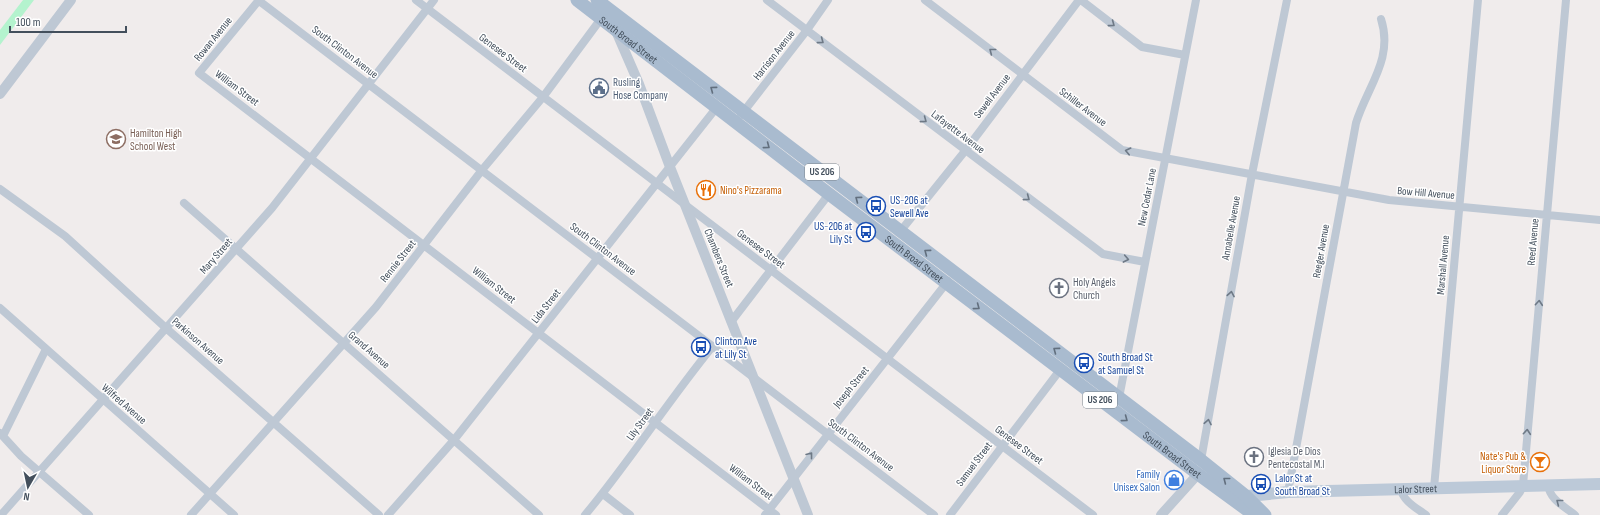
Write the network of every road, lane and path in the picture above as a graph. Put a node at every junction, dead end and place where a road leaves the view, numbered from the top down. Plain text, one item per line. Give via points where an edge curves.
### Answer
1 (71, 0) edge
2 (258, 0) edge
3 (416, 0) edge
4 (434, 0) edge
5 (597, 0) edge
6 (767, 0) edge
7 (828, 0) edge
8 (925, 0) edge
9 (1080, 0) edge
10 (1196, 0) edge
11 (1287, 0) edge
12 (1478, 0) edge
13 (1566, 0) edge
14 (581, 1) edge
15 (428, 8) junction
16 (604, 14) junction
17 (1381, 20) dead end
18 (615, 30) junction
19 (807, 30) junction
20 (1186, 55) junction
21 (199, 73) joint
22 (1022, 75) junction
23 (369, 84) junction
24 (0, 94) edge
25 (543, 97) junction
26 (717, 107) junction
27 (740, 117) junction
28 (965, 151) junction
29 (311, 158) junction
30 (1166, 158) junction
31 (670, 167) junction
32 (482, 170) junction
33 (1252, 174) junction
34 (657, 183) junction
35 (0, 189) edge
36 (1343, 192) junction
37 (829, 194) junction
38 (184, 202) dead end
39 (684, 204) junction
40 (1459, 207) junction
41 (1547, 215) junction
42 (1600, 220) edge
43 (900, 231) junction
44 (892, 242) junction
45 (424, 245) junction
46 (237, 248) junction
47 (598, 259) junction
48 (1145, 262) junction
49 (771, 270) junction
50 (954, 272) junction
51 (946, 283) junction
52 (0, 308) edge
53 (731, 322) junction
54 (167, 329) junction
55 (539, 333) junction
56 (344, 343) junction
57 (713, 346) junction
58 (46, 349) junction
59 (888, 360) junction
60 (1060, 370) junction
61 (753, 377) junction
62 (1119, 398) junction
63 (104, 400) junction
64 (274, 422) junction
65 (654, 422) junction
66 (827, 433) junction
67 (1, 435) edge
68 (454, 440) junction
69 (1002, 446) junction
70 (1201, 460) junction
71 (39, 471) junction
72 (1198, 474) junction
73 (793, 477) junction
74 (1600, 484) edge
75 (1523, 485) junction
76 (1548, 485) junction
77 (1400, 488) junction
78 (1434, 488) junction
79 (1288, 492) junction
80 (210, 494) junction
81 (602, 494) junction
82 (1246, 496) junction
83 (1231, 499) junction
84 (767, 512) edge
85 (1, 515) edge
86 (90, 515) edge
87 (191, 515) edge
88 (234, 515) edge
89 (379, 515) edge
90 (388, 515) edge
91 (539, 515) edge
92 (584, 515) edge
93 (630, 515) edge
94 (776, 515) edge
95 (808, 515) edge
96 (934, 515) edge
97 (950, 515) edge
98 (1093, 515) edge
99 (1161, 515) edge
100 (1254, 515) edge
101 (1265, 515) edge
102 (1426, 515) edge
103 (1502, 515) edge
104 (1575, 515) edge

1 - 24 street
2 - 21 street, Rowan Avenue
2 - 23 street, South Clinton Avenue
3 - 15 street, Genesee Street
4 - 15 street, Mary Street
5 - 16 main road, South Broad Street / US 206
6 - 19 street, Lafayette Avenue
7 - 19 street, Harrison Avenue
22 -> 8 street, Schiller Avenue
9 -> 20 street via 1142,47
9 - 22 street, Sewell Avenue
10 - 20 street, New Cedar Lane
11 - 33 street, Annabelle Avenue
12 - 40 street, Marshall Avenue
13 - 41 street, Reed Avenue
14 - 16 main road, South Broad Street / US 206
15 - 23 street, Mary Street
15 - 25 street, Genesee Street
16 - 18 main road, South Broad Street / US 206
16 - 25 street, Rennie Street
27 -> 16 main road, South Broad Street / US 206
17 - 36 street, Reeger Avenue via 1385,33 1381,64 1358,118
18 - 26 main road, South Broad Street / US 206
18 - 31 street, Chambers Street via 639,84
19 - 27 street, Harrison Avenue
19 -> 28 street, Lafayette Avenue
20 - 30 street, New Cedar Lane
21 - 29 street, William Street
22 - 28 street, Sewell Avenue
30 -> 22 street, Schiller Avenue via 1122,150
23 - 29 street, Mary Street
23 - 32 street, South Clinton Avenue
25 - 32 street, Rennie Street
25 - 34 street, Genesee Street
26 - 27 main road, South Broad Street / US 206
26 - 31 street, Lida Street
27 -> 37 main road, South Broad Street / US 206
43 -> 27 main road, South Broad Street / US 206
28 - 43 street, Sewell Avenue
28 -> 48 street, Lafayette Avenue via 1102,254
29 - 45 street, William Street
29 - 46 street, Mary Street
30 - 33 street, Schiller Avenue
30 - 48 street, New Cedar Lane
31 - 34 street, Lida Street
31 - 39 street, Chambers Street
32 - 45 street, Rennie Street
32 - 47 street, South Clinton Avenue
33 - 36 street, Bow Hill Avenue
70 -> 33 street, Annabelle Avenue
34 - 39 street, Genesee Street
34 - 47 street, Lida Street
35 - 54 street, Parkinson Avenue via 65,236
36 - 40 street, Bow Hill Avenue via 1389,200
36 - 79 street, Reeger Avenue
37 - 44 main road, South Broad Street / US 206
37 - 49 street
38 - 46 street, Grand Avenue
39 - 49 street, Genesee Street
39 - 53 street, Chambers Street
40 - 41 street, Bow Hill Avenue
40 - 78 street, Marshall Avenue
41 - 42 street, Bow Hill Avenue
75 -> 41 street, Reed Avenue
43 - 44 street, Sewell Avenue
50 -> 43 main road, South Broad Street / US 206
44 - 51 main road, South Broad Street / US 206
45 - 55 street, William Street
45 - 56 street, Rennie Street via 376,307
46 - 54 street, Mary Street
46 - 56 street, Grand Avenue
47 - 55 street, Lida Street
47 - 57 street, South Clinton Avenue
48 - 62 street, New Cedar Lane
49 - 53 street
49 - 59 street, Genesee Street
50 - 51 street, Joseph Street
62 -> 50 main road, South Broad Street / US 206
51 - 59 street, Joseph Street
51 -> 60 main road, South Broad Street / US 206
52 - 58 street, Wilfred Avenue
53 - 61 street, Chambers Street
54 - 63 street, Mary Street
54 - 64 street, Parkinson Avenue
55 - 65 street, William Street
55 - 68 street, Lida Street
56 - 64 street, Rennie Street
56 - 68 street, Grand Avenue
57 - 61 street, South Clinton Avenue
57 - 65 street, Lily Street
58 - 63 street, Wilfred Avenue
58 - 67 street
59 - 66 street, Joseph Street
59 - 69 street, Genesee Street
60 - 69 street, Samuel Street
60 -> 72 main road, South Broad Street / US 206
61 - 66 street, South Clinton Avenue
61 - 73 street, Chambers Street
62 - 70 main road, South Broad Street / US 206
63 - 71 street, Mary Street
63 - 80 street, Wilfred Avenue
64 - 80 street, Rennie Street
64 - 89 street, Parkinson Avenue
65 - 81 street, Lily Street
65 - 84 street, William Street
73 -> 66 street, Joseph Street
66 - 96 street, South Clinton Avenue
67 - 71 street via 20,456
68 - 90 street, Lida Street
68 - 91 street, Grand Avenue
69 - 97 street, Samuel Street
69 - 98 street, Genesee Street
82 -> 70 main road, South Broad Street / US 206
71 - 85 street, Mary Street
71 - 86 street
72 - 83 main road, South Broad Street / US 206
72 - 99 street
73 - 84 street, Joseph Street
73 - 95 street, Chambers Street
74 - 76 main road, Lalor Street
75 - 76 main road, Lalor Street
75 - 78 main road, Lalor Street
75 - 103 street
104 -> 76 street via 1553,497
77 - 78 main road, Lalor Street
77 - 79 main road, Lalor Street
77 - 102 street via 1406,500
79 - 82 main road, Lalor Street
80 - 87 street, Rennie Street
80 - 88 street, Wilfred Avenue
81 - 92 street, Lily Street
81 - 93 street
82 - 83 main road, Lalor Street
82 - 101 main road, South Broad Street / US 206
83 - 100 main road, South Broad Street / US 206
84 - 94 street, William Street

